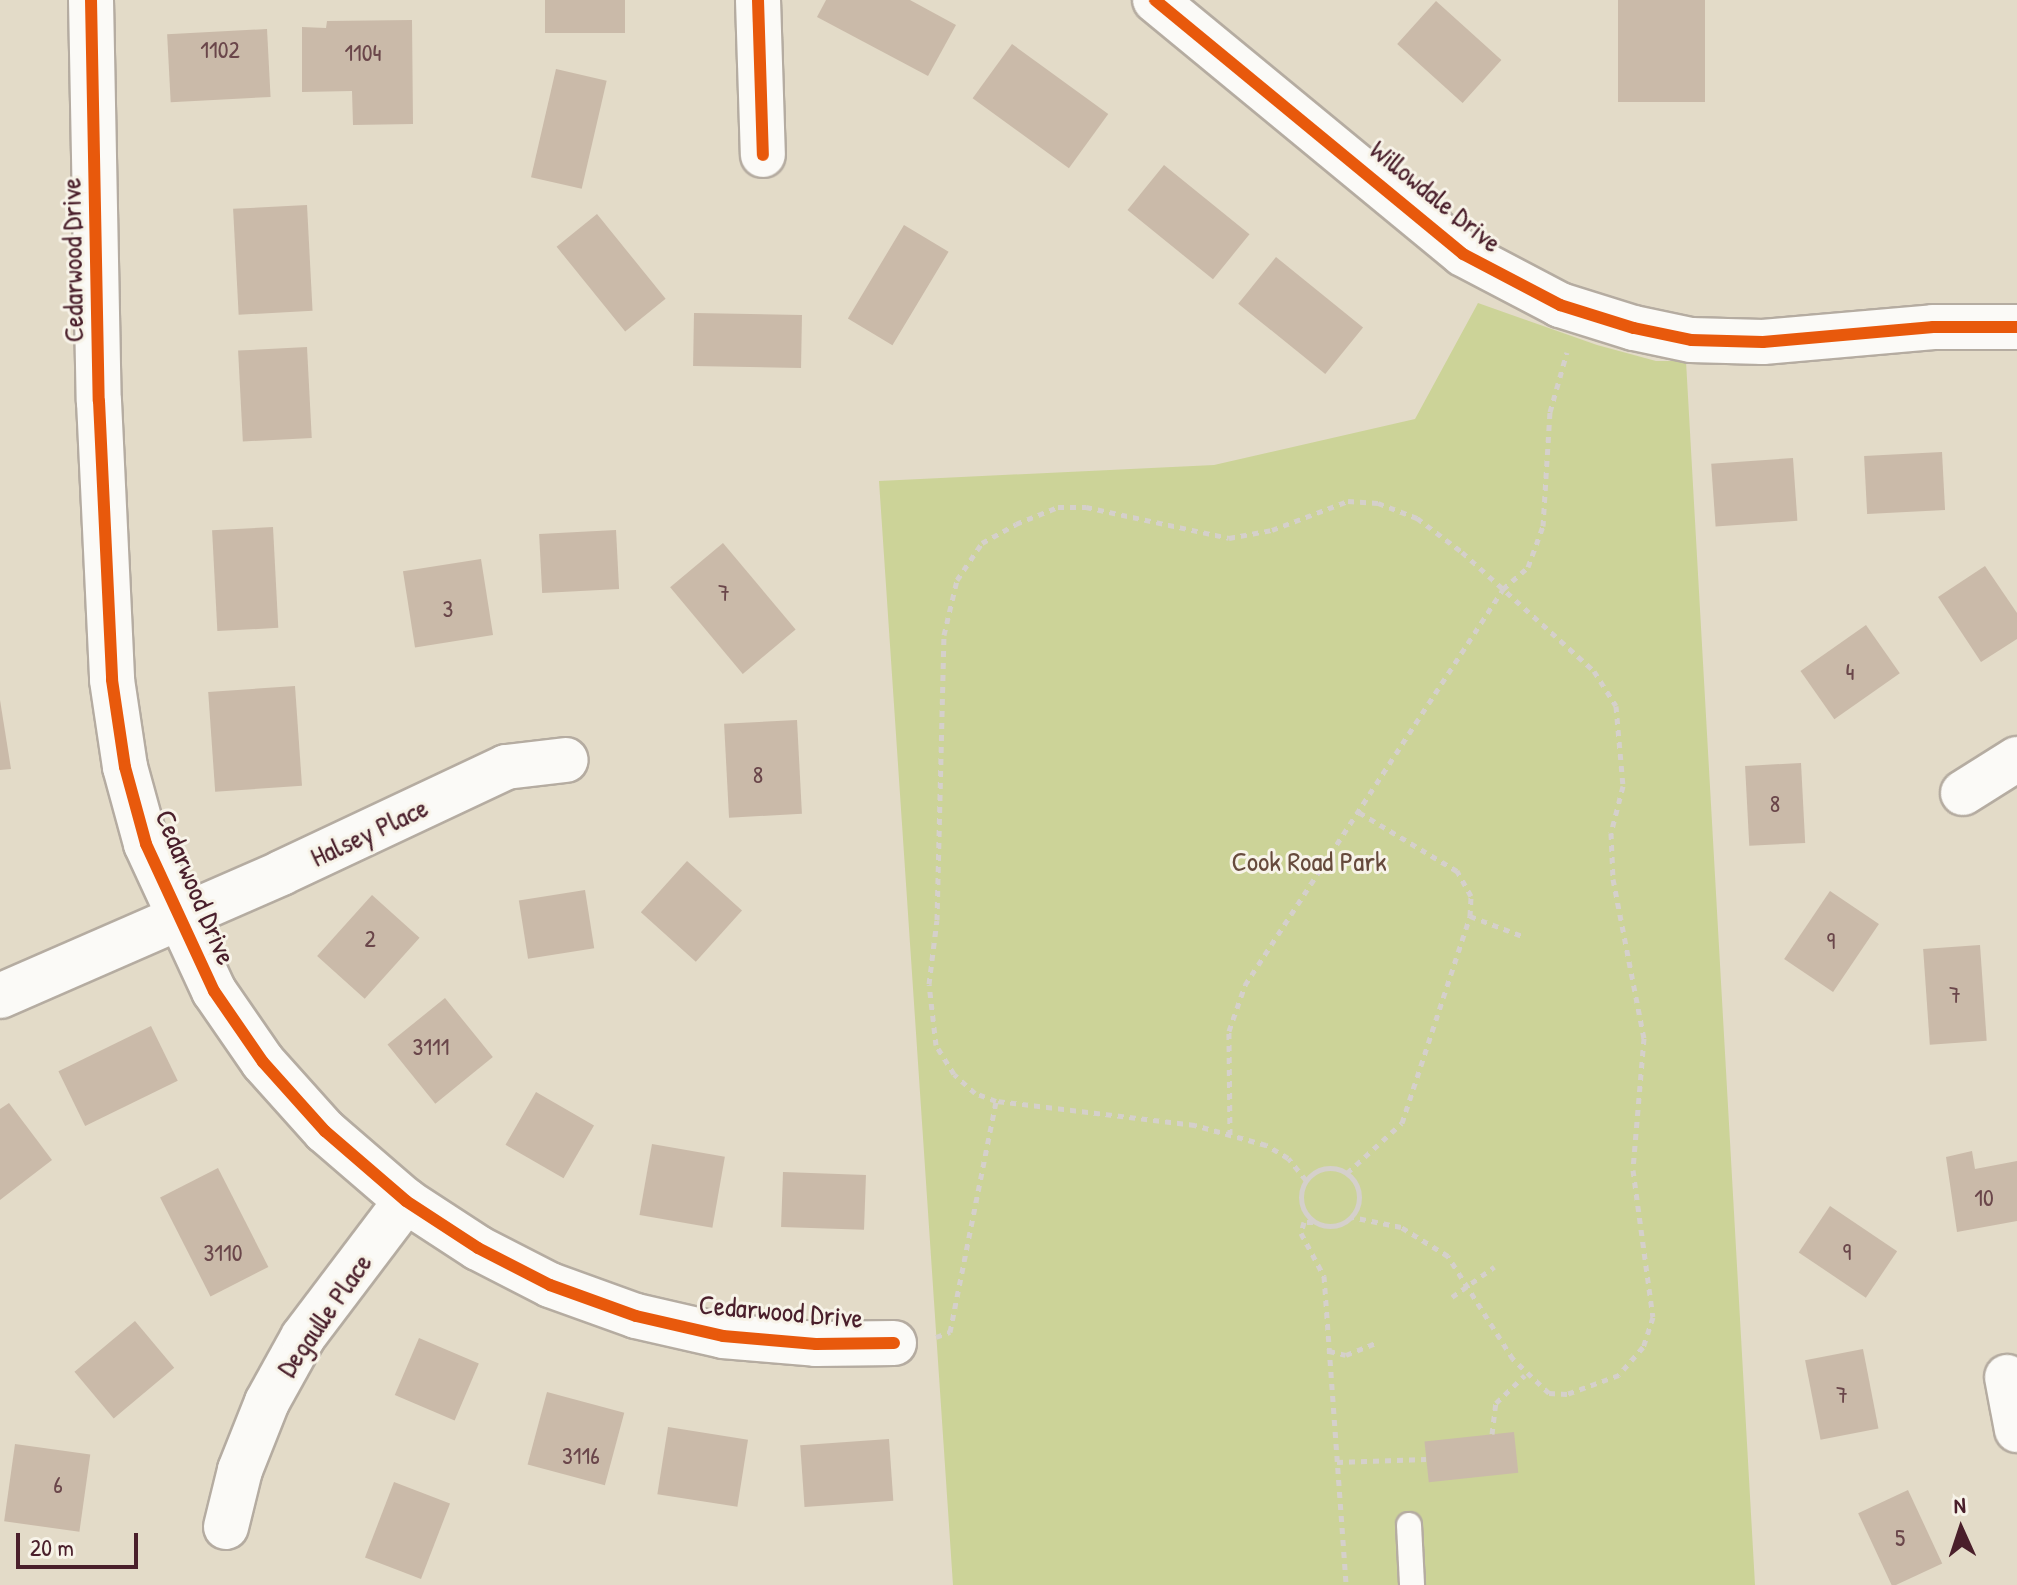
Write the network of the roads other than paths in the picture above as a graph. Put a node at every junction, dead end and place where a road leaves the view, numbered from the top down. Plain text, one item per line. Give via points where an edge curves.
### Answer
1 (91, 0) edge
2 (758, 0) edge
3 (1155, 0) edge
4 (763, 155) dead end
5 (2017, 327) edge
6 (2017, 759) edge
7 (566, 760) dead end
8 (1963, 793) dead end
9 (176, 919) junction
10 (0, 996) edge
11 (406, 1201) junction
12 (894, 1343) road end
13 (2007, 1377) dead end
14 (2017, 1430) edge
15 (1409, 1525) dead end
16 (226, 1527) dead end
17 (1412, 1585) edge

1 - 9 street, Cedarwood Drive via 99,401 112,680 125,767 146,844
2 - 4 street
3 - 5 street, Willowdale Drive via 1463,254 1500,277 1579,311 1691,340 1763,342 1933,327
6 - 8 street
7 - 9 street, Halsey Place via 506,767
9 - 10 street, Halsey Place
9 - 11 street, Cedarwood Drive via 214,991 263,1062 325,1131
11 - 12 street, Cedarwood Drive via 478,1248 550,1285 636,1316 723,1336 816,1344
11 - 16 street, Degaulle Place via 303,1337 267,1402 240,1470
13 - 14 street
15 - 17 lane

